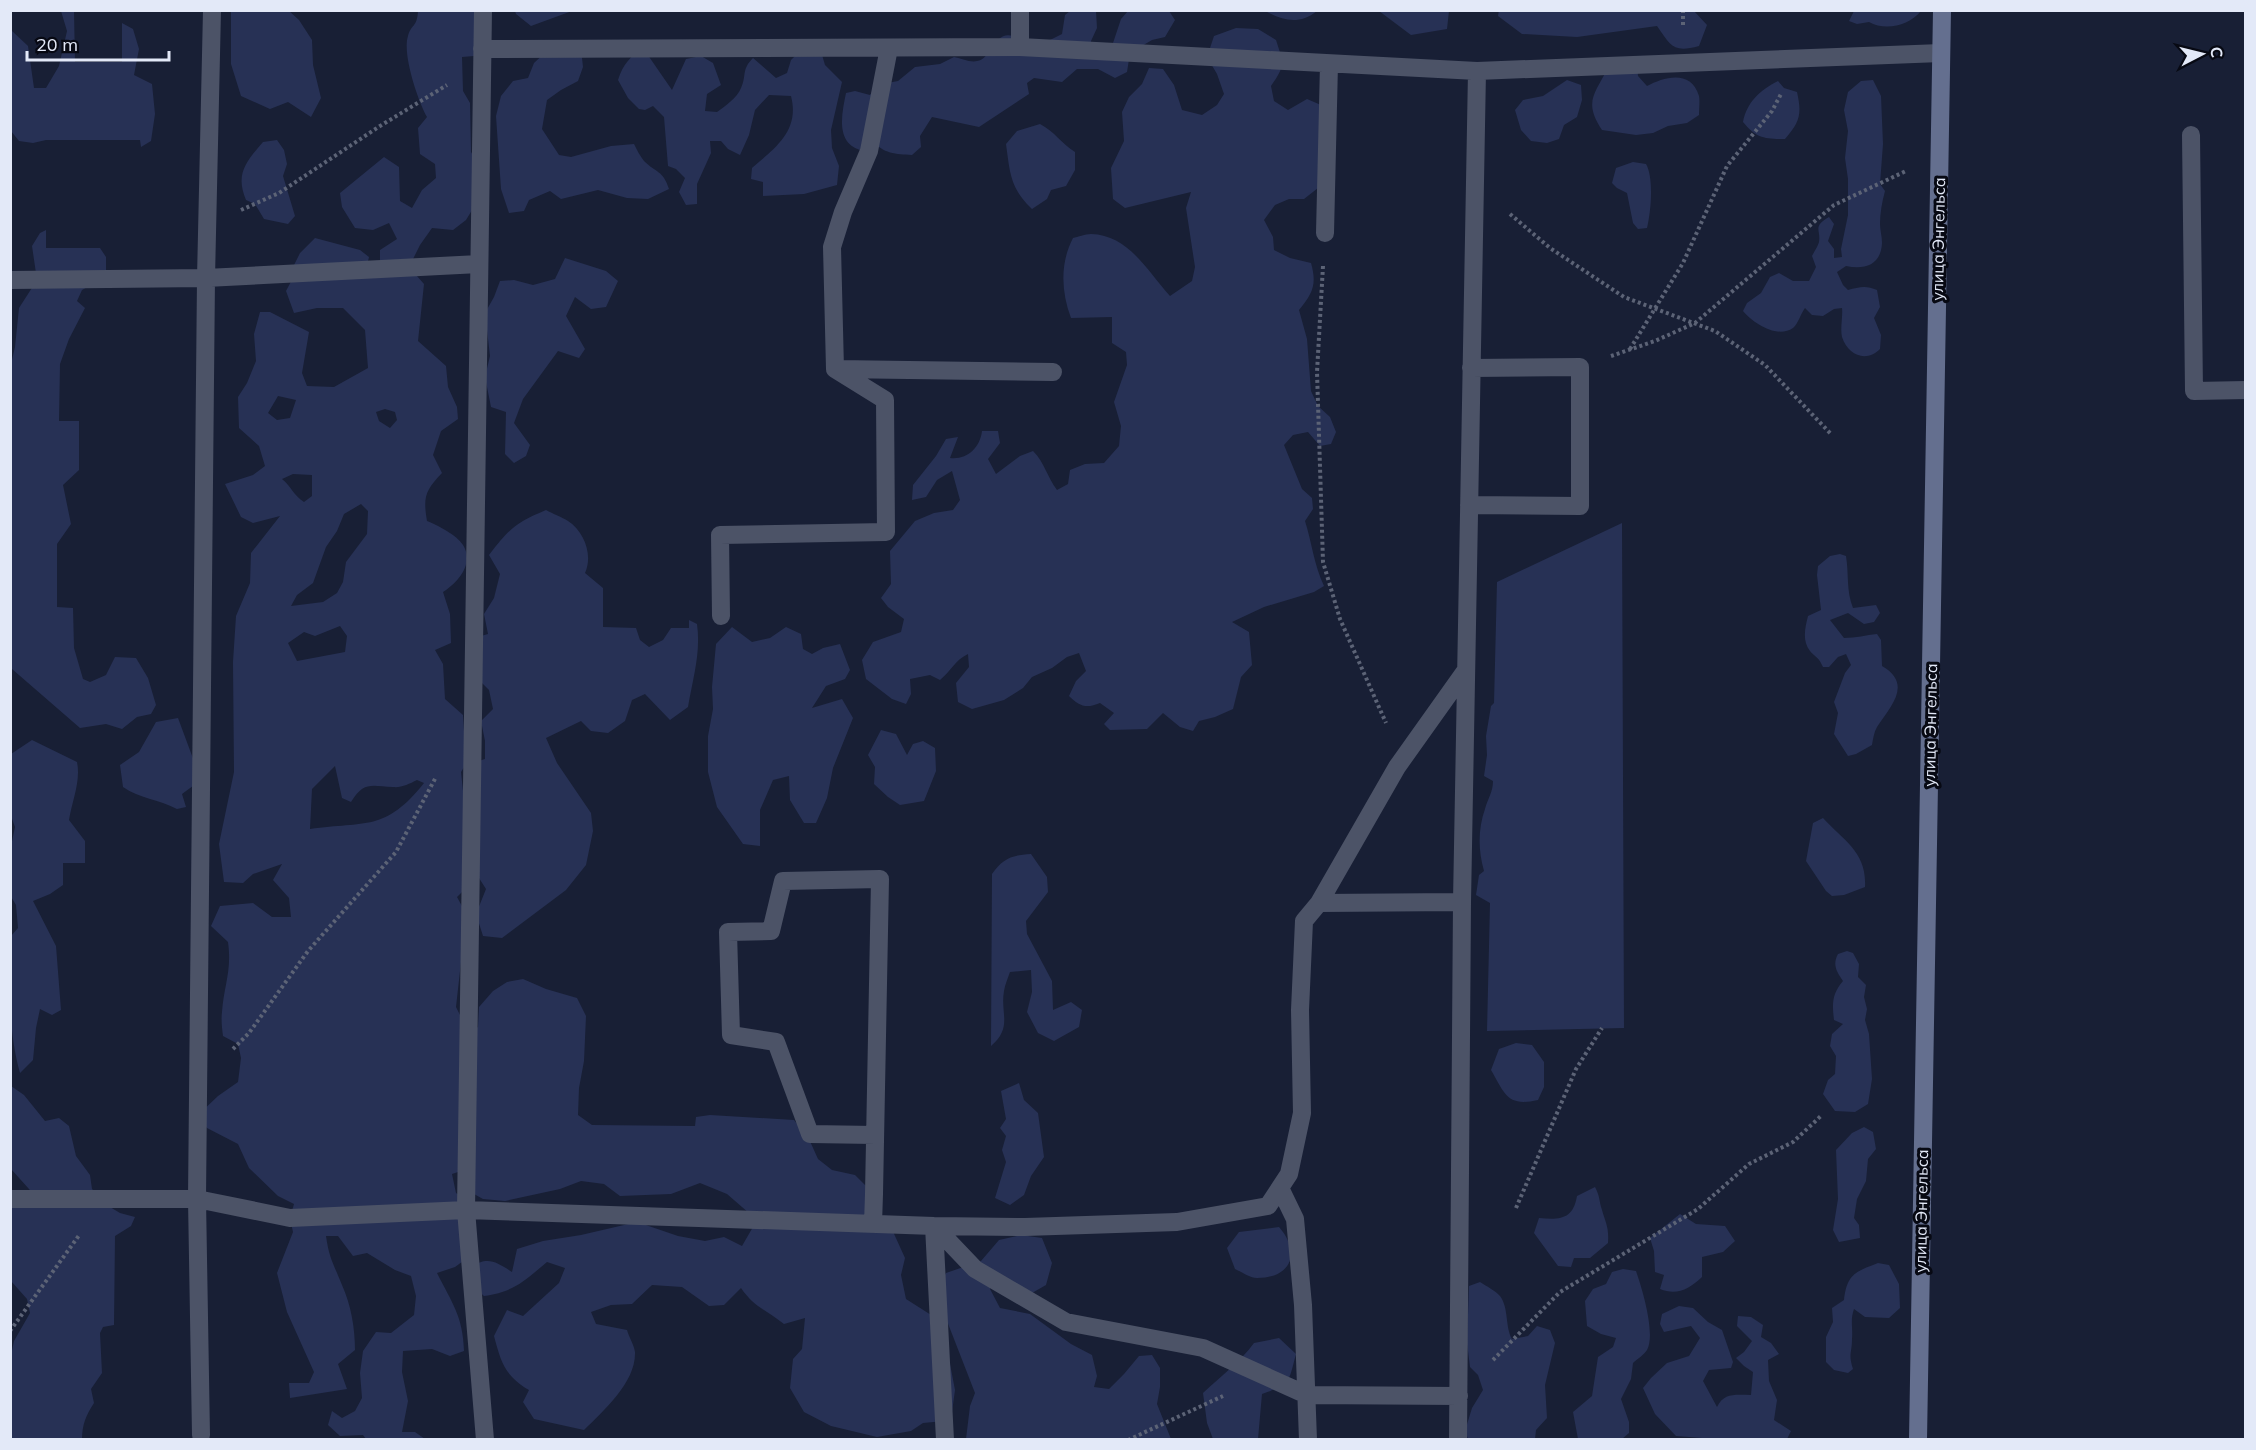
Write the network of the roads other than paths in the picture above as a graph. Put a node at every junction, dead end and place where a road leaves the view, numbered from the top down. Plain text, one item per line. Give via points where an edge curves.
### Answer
1 (212, 10) edge
2 (483, 10) edge
3 (1020, 10) edge
4 (1942, 10) edge
5 (1020, 47) junction
6 (890, 48) junction
7 (1941, 53) junction
8 (482, 57) junction
9 (1329, 64) junction
10 (1477, 72) junction
11 (2191, 135) dead end
12 (1325, 232) road end
13 (479, 264) junction
14 (206, 278) junction
15 (10, 280) edge
16 (1472, 368) junction
17 (835, 369) junction
18 (1053, 372) dead end
19 (2246, 390) edge
20 (1469, 505) junction
21 (721, 616) dead end
22 (1466, 670) junction
23 (1462, 902) junction
24 (1319, 903) junction
25 (875, 1135) junction
26 (1280, 1188) junction
27 (10, 1198) edge
28 (197, 1199) junction
29 (466, 1210) junction
30 (873, 1224) junction
31 (934, 1226) junction
32 (1307, 1395) junction
33 (1459, 1396) junction
34 (201, 1435) dead end
35 (485, 1440) edge
36 (945, 1440) edge
37 (1308, 1440) edge
38 (1458, 1440) edge
39 (1918, 1440) edge

1 - 14 lane
2 - 8 lane
3 - 5 lane
4 - 7 street, улица Энгельса
5 - 6 lane
5 - 9 lane
6 - 8 lane
6 - 17 lane via 869,151 832,247
7 - 10 lane
7 - 39 street, улица Энгельса
8 - 13 lane
9 - 10 lane
9 - 12 lane
10 - 16 lane
11 - 19 lane via 2194,391
13 - 14 lane
13 - 29 lane
14 - 15 lane
14 - 28 lane
16 - 20 lane
16 - 20 lane via 1580,368 1580,506
17 - 18 lane
17 - 21 lane via 885,400 886,532 720,535
20 - 22 lane
22 - 23 lane
22 - 24 lane via 1397,767
23 - 24 lane
23 - 33 lane
24 - 26 lane via 1304,921 1300,1010 1302,1113 1289,1174
25 - 25 lane via 880,879 783,881 771,931 728,932 731,1035 776,1042 810,1134
25 - 30 lane
26 - 31 lane via 1268,1206 1177,1222
26 - 32 lane via 1295,1219
27 - 28 lane
28 - 29 lane via 290,1218
28 - 34 lane
29 - 30 lane
29 - 35 lane
30 - 31 lane
31 - 32 lane via 975,1269 1066,1322 1203,1348
31 - 36 lane
32 - 33 lane
32 - 37 lane
33 - 38 lane

